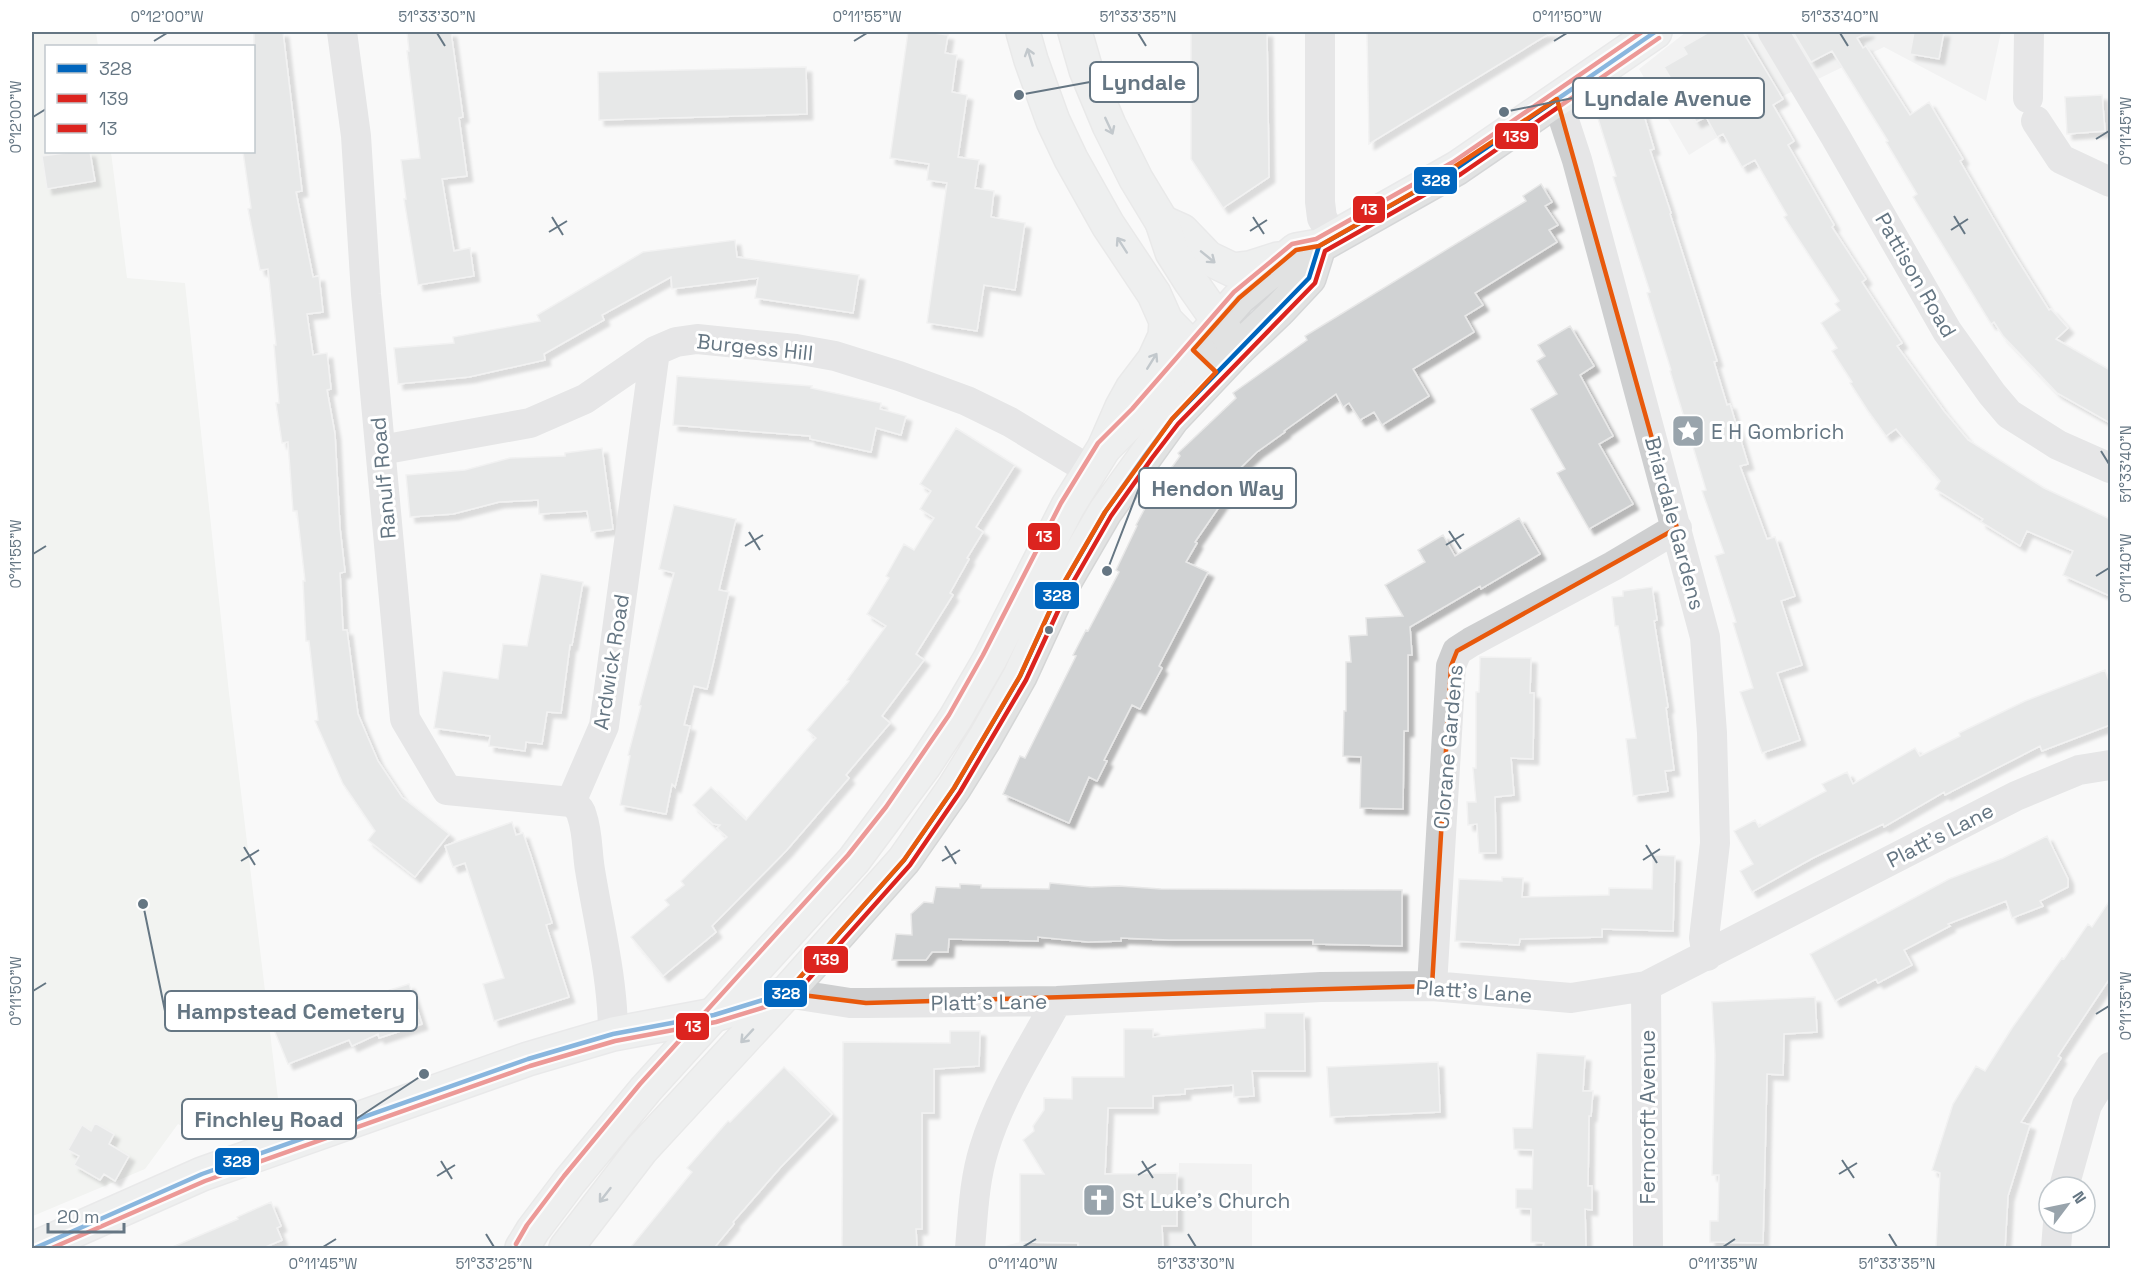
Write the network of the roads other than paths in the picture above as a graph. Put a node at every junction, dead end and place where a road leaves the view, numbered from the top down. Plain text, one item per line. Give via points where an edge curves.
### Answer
1 (342, 32) edge
2 (1023, 32) edge
3 (1075, 32) edge
4 (1320, 32) edge
5 (1655, 32) edge
6 (1773, 32) edge
7 (2029, 32) edge
8 (1557, 99) junction
9 (2110, 182) edge
10 (1162, 222) junction
11 (1316, 245) junction
12 (1166, 321) junction
13 (1218, 322) junction
14 (1193, 350) junction
15 (656, 351) junction
16 (1227, 361) junction
17 (381, 450) junction
18 (1097, 459) junction
19 (2110, 468) edge
20 (1677, 528) junction
21 (2110, 765) edge
22 (571, 802) junction
23 (1707, 956) junction
24 (1432, 986) junction
25 (1646, 986) junction
26 (786, 993) junction
27 (1057, 1001) junction
28 (714, 1015) junction
29 (613, 1034) junction
30 (2110, 1067) edge
31 (2067, 1175) edge
32 (35, 1248) edge
33 (522, 1248) edge
34 (566, 1248) edge
35 (970, 1248) edge
36 (1648, 1248) edge

1 - 17 street, Ranulf Road via 356,136
12 -> 2 main road via 1154,294 1108,225 1071,159 1049,111
3 -> 10 main road via 1109,125
4 - 11 street via 1322,218
5 - 8 main road
6 - 19 street, Pattison Road via 1947,331 1992,394 2009,414 2058,445
7 - 9 street via 2032,109 2061,159
8 - 11 main road via 1457,168
8 - 20 street, Briardale Gardens
10 -> 11 main road via 1182,231 1208,258 1233,270
10 - 13 main road via 1172,252
11 - 13 main road via 1239,298
11 - 16 main road via 1309,278
12 - 14 main road
18 -> 12 main road via 1127,398 1154,360 1165,336
13 - 14 main road
13 - 16 main road
14 - 16 main road
14 - 18 main road
15 - 17 street, Burgess Hill via 585,399 530,423
15 - 18 street, Burgess Hill via 676,342 697,339 835,356 967,401
15 - 22 street, Ardwick Road via 604,726
16 - 26 main road via 1172,419 1105,512 1058,592 1014,686 924,833 904,861
17 - 22 street, Ranulf Road via 405,719 447,790
18 - 28 main road via 1068,506 990,658 924,766 854,860
20 - 23 street, Briardale Gardens via 1705,637 1712,733 1715,843 1704,938
20 - 24 street, Clorane Gardens via 1458,651 1451,666
21 - 23 street, Platt's Lane via 2079,770 2016,796
22 - 29 street via 582,813 585,827 613,999
23 - 25 street, Platt's Lane
24 - 25 street, Platt's Lane via 1571,998
24 - 27 street, Platt's Lane via 1321,987
25 - 36 street, Ferncroft Avenue
26 - 27 street, Platt's Lane via 850,1003
26 - 28 main road
26 -> 34 main road via 642,1149
27 - 35 street via 1003,1100 984,1148 976,1181
28 - 29 main road
28 - 33 main road via 639,1097
29 - 32 main road via 528,1059 202,1174
30 - 31 street via 2086,1105

